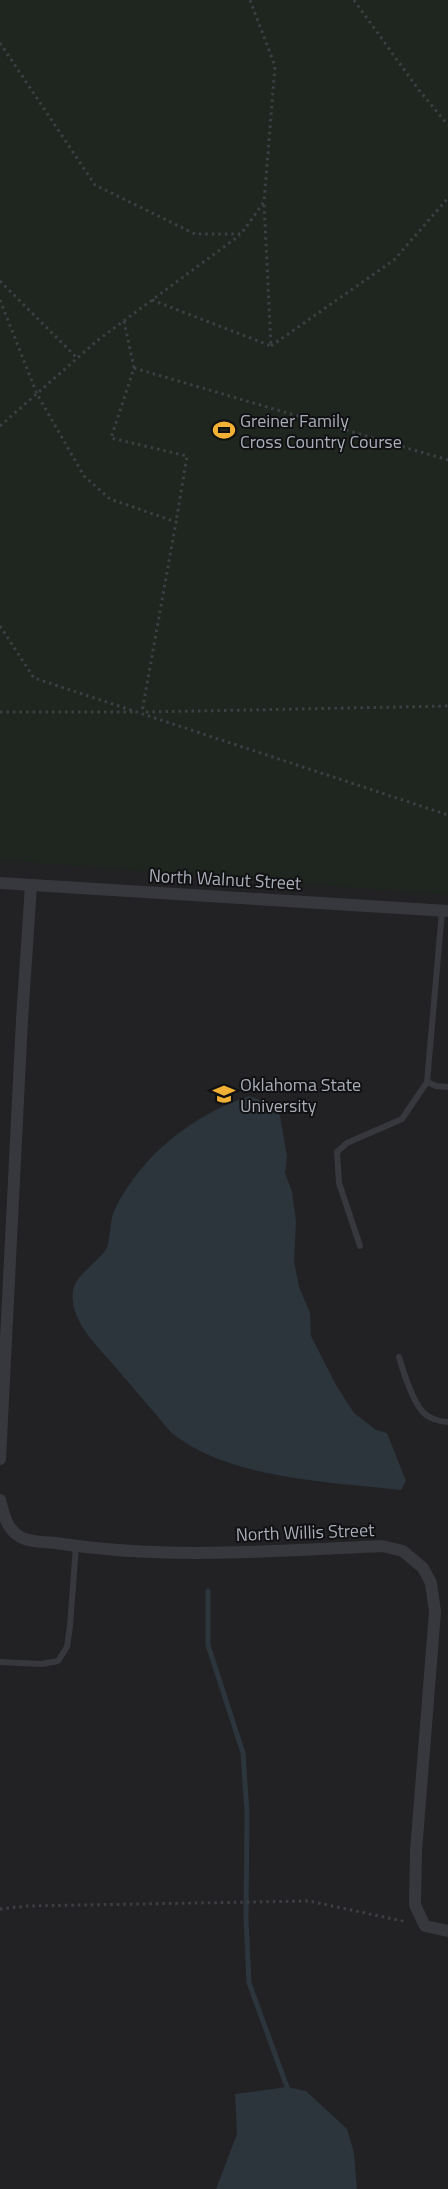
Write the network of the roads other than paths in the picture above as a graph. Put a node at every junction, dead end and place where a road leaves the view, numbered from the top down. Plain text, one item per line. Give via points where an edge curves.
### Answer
1 (0, 883) edge
2 (31, 885) junction
3 (445, 911) edge
4 (428, 1082) junction
5 (448, 1087) edge
6 (360, 1246) dead end
7 (399, 1357) dead end
8 (448, 1422) edge
9 (0, 1459) edge
10 (0, 1500) edge
11 (76, 1546) junction
12 (0, 1662) edge
13 (448, 1931) edge

1 - 2 street, North Walnut Street
2 - 3 street, North Walnut Street
2 - 9 street
3 - 4 lane
4 - 5 lane
4 - 6 lane via 402,1119 347,1143 338,1152 339,1183
7 - 8 lane via 423,1412 440,1422
10 - 11 street, North Willis Street via 10,1529 20,1538
11 - 12 lane via 67,1647 58,1661 42,1664
11 - 13 street, North Willis Street via 240,1553 382,1546 403,1551 423,1568 430,1583 435,1612 416,1851 415,1905 425,1926

